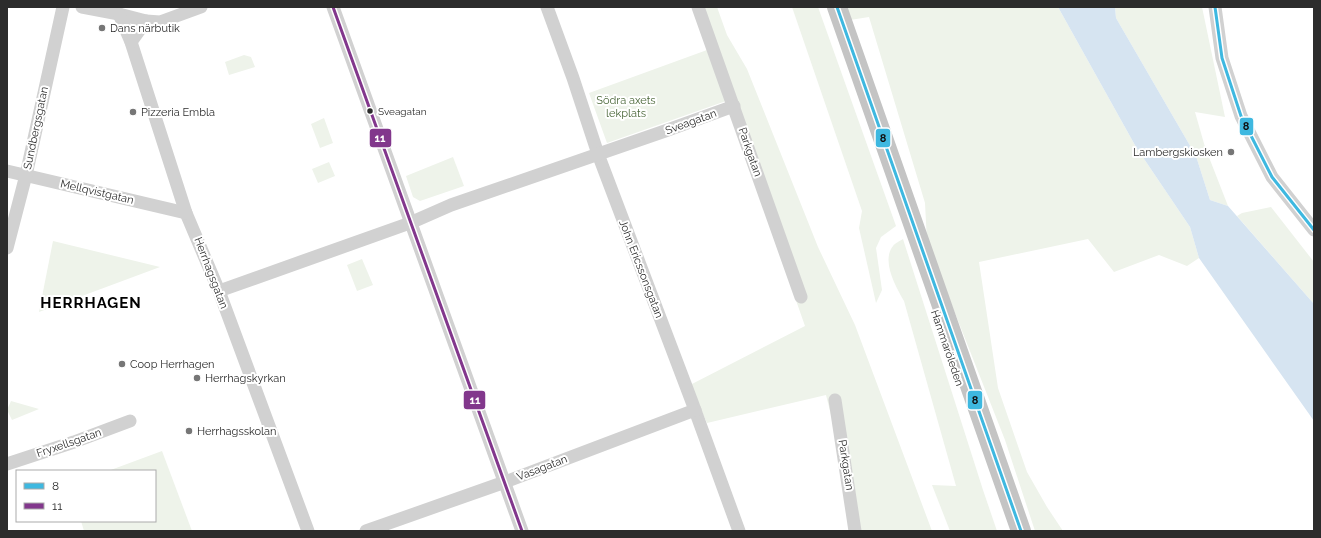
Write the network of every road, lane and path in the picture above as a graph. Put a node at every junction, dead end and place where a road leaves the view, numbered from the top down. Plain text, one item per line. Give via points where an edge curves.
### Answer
1 (63, 7) edge
2 (82, 7) edge
3 (201, 7) edge
4 (333, 7) edge
5 (547, 7) edge
6 (698, 7) edge
7 (826, 7) edge
8 (837, 7) edge
9 (1215, 7) edge
10 (119, 14) junction
11 (146, 21) junction
12 (131, 42) junction
13 (734, 106) junction
14 (598, 154) junction
15 (7, 170) edge
16 (26, 175) junction
17 (186, 213) junction
18 (410, 223) junction
19 (1314, 230) edge
20 (7, 248) edge
21 (219, 291) junction
22 (801, 297) dead end
23 (835, 400) dead end
24 (695, 410) junction
25 (130, 421) dead end
26 (7, 464) edge
27 (505, 482) junction
28 (308, 531) edge
29 (366, 531) edge
30 (522, 531) edge
31 (739, 531) edge
32 (855, 531) edge
33 (1009, 531) edge
34 (1021, 531) edge

1 - 16 street, Sundbergsgatan
2 - 10 street
3 - 11 street via 160,22
4 - 18 street
5 - 14 street, John Ericssonsgatan
6 - 13 street, Parkgatan
7 - 33 main road, Hammaröleden via 903,220
8 - 34 main road, Hammaröleden
9 - 19 street via 1222,58 1241,116 1272,177
10 - 11 street
10 - 12 street, Herrhagsgatan
11 - 12 street
12 - 17 street, Herrhagsgatan
13 - 14 street, Sveagatan
13 - 22 street, Parkgatan
14 - 18 street, Sveagatan via 451,205
14 - 24 street, John Ericssonsgatan
15 - 16 street, Mellqvistgatan
16 - 17 street, Mellqvistgatan
16 - 20 street, Sundbergsgatan
17 - 21 street, Herrhagsgatan
18 - 21 street, Sveagatan
18 - 27 street
21 - 28 street, Herrhagsgatan
23 - 32 street, Parkgatan
24 - 27 street, Vasagatan
24 - 31 street, John Ericssonsgatan
25 - 26 street, Fryxellsgatan
27 - 29 street, Vasagatan
27 - 30 street

